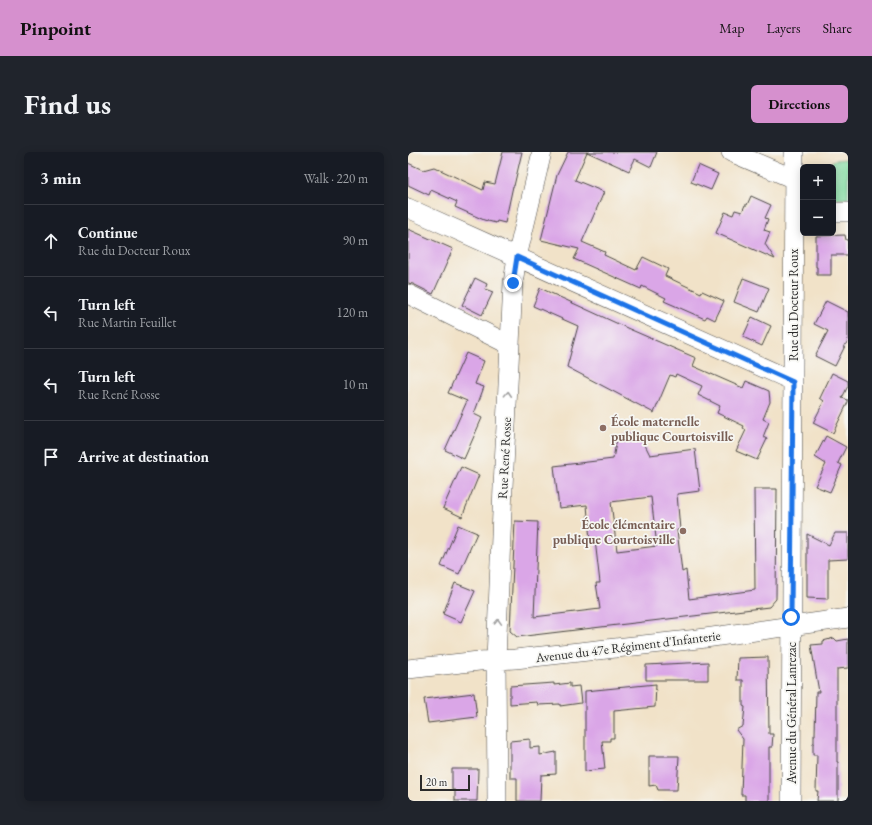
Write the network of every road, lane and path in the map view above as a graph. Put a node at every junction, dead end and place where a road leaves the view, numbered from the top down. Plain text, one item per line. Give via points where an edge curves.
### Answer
1 (542, 152) edge
2 (731, 152) edge
3 (794, 152) edge
4 (794, 179) junction
5 (408, 208) edge
6 (798, 212) edge
7 (836, 212) edge
8 (848, 212) edge
9 (517, 257) junction
10 (408, 294) edge
11 (510, 345) junction
12 (793, 382) junction
13 (848, 618) edge
14 (791, 625) junction
15 (496, 660) junction
16 (408, 669) edge
17 (497, 801) edge
18 (791, 801) edge

1 - 9 street, Rue René Rosse
2 - 4 street
3 - 4 street, Rue du Docteur Roux
4 - 6 street, Rue du Docteur Roux
5 - 9 street
6 - 12 street, Rue du Docteur Roux
7 - 8 street
9 - 11 street, Rue René Rosse
9 - 12 street
10 - 11 street
15 -> 11 street, Rue René Rosse
12 - 14 street, Rue du Docteur Roux
13 - 14 street, Avenue du 47e Régiment d'Infanterie
14 - 15 street, Avenue du 47e Régiment d'Infanterie via 698,639
14 - 18 street, Avenue du Général Lanrezac
15 - 16 street, Avenue du 47e Régiment d'Infanterie
15 - 17 street, Rue René Rosse

